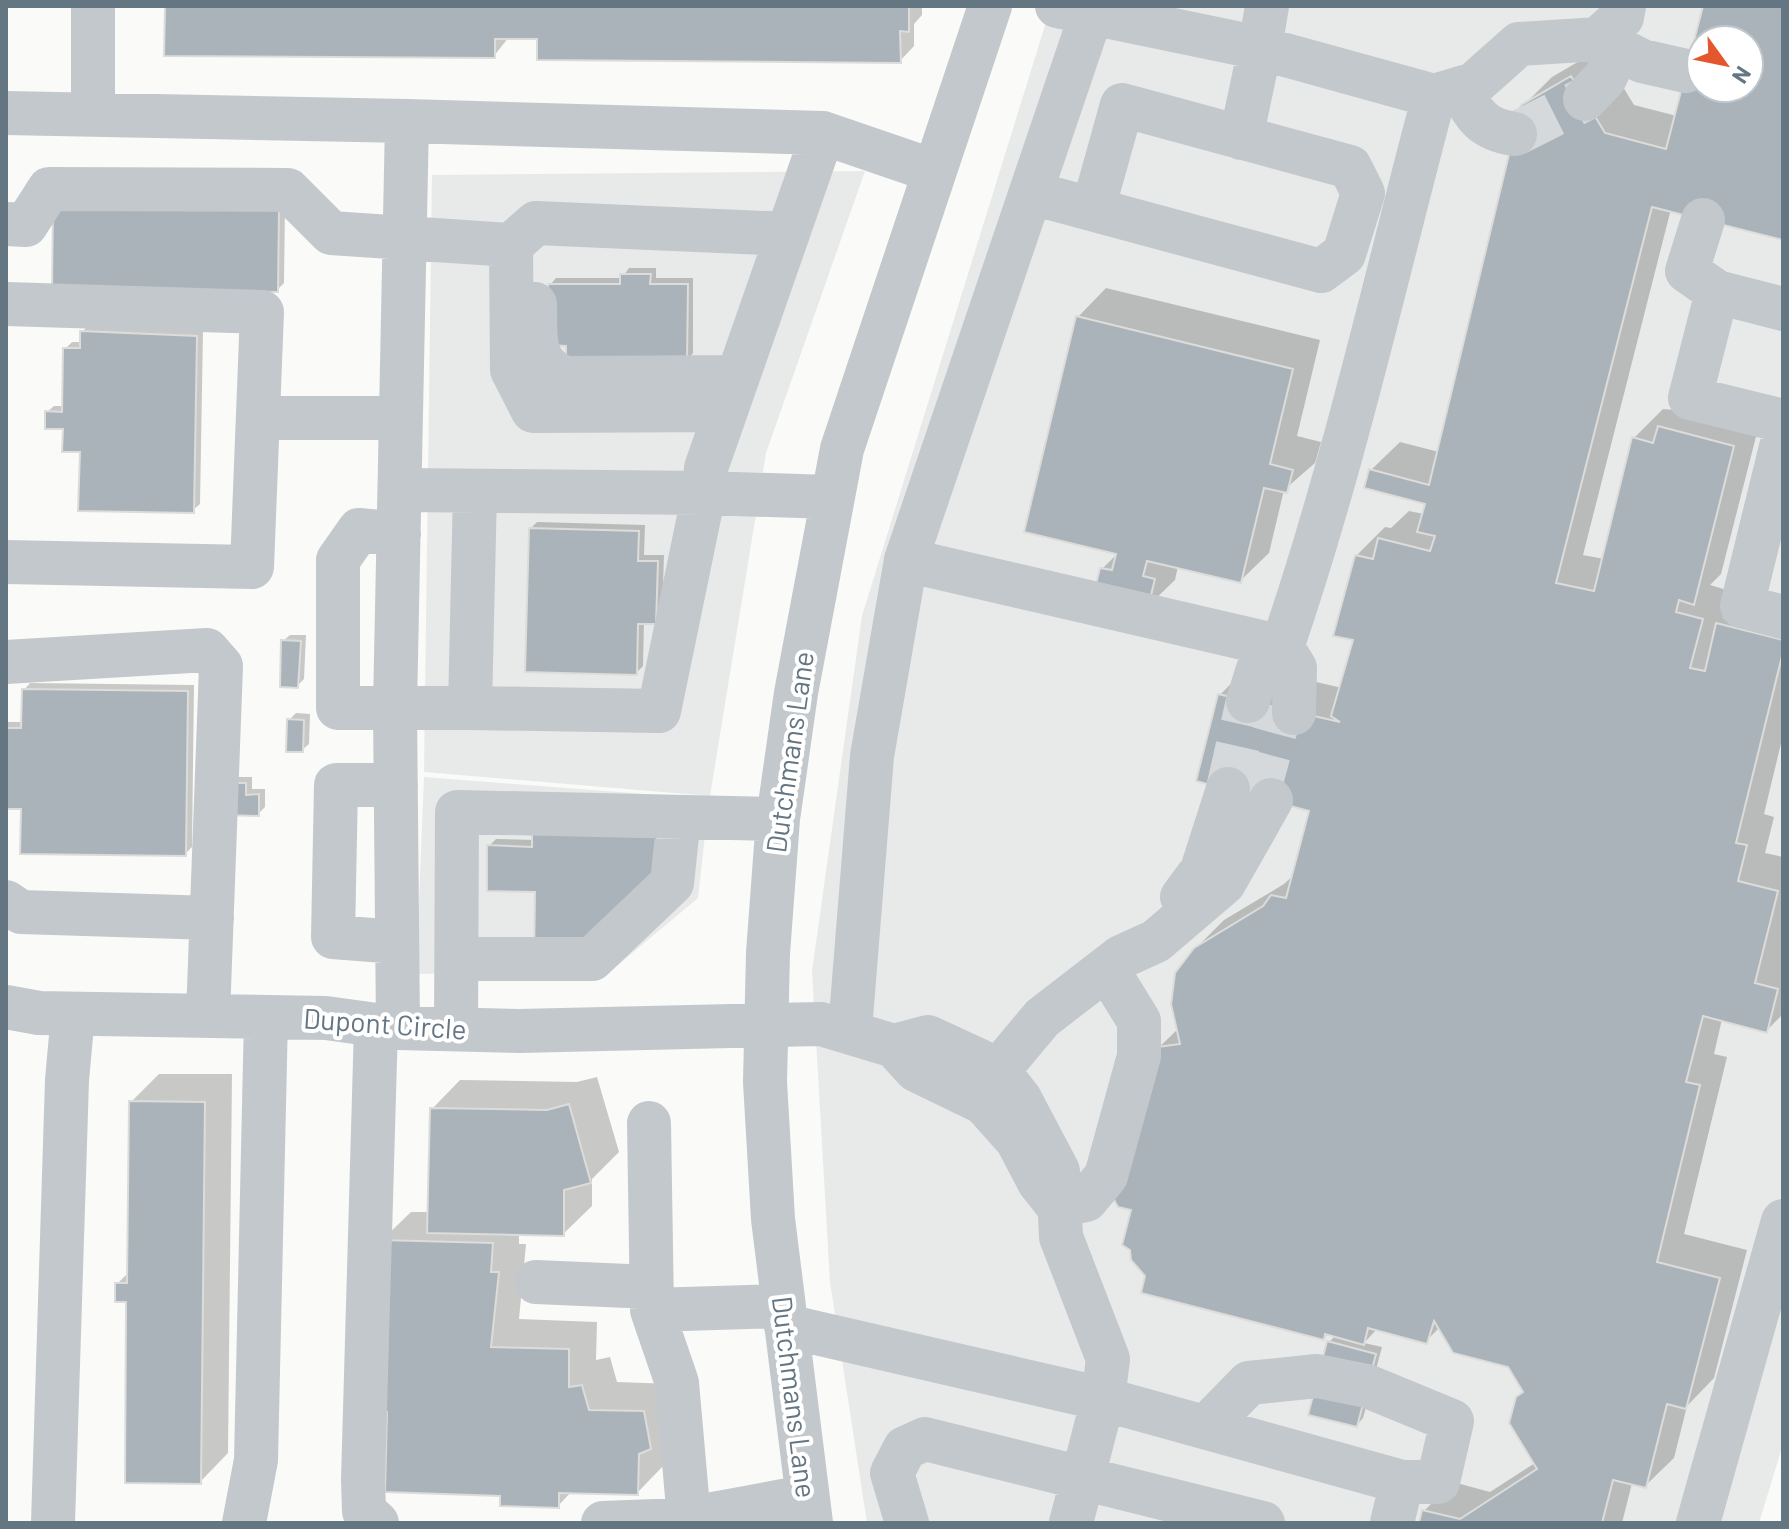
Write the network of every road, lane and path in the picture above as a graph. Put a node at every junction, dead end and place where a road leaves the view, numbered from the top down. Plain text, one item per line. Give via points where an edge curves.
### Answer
1 (93, 6) edge
2 (990, 6) edge
3 (1267, 6) edge
4 (1074, 10) edge
5 (1542, 24) edge
6 (1613, 31) edge
7 (1260, 48) junction
8 (1685, 71) edge
9 (1447, 92) junction
10 (1585, 99) tunnel mouth
11 (6, 113) edge
12 (93, 114) junction
13 (407, 121) junction
14 (823, 133) junction
15 (1515, 134) dead end
16 (1241, 138) junction
17 (934, 171) junction
18 (1032, 193) junction
19 (1093, 209) junction
20 (1703, 220) dead end
21 (6, 224) edge
22 (550, 224) junction
23 (788, 234) junction
24 (405, 241) junction
25 (511, 245) junction
26 (1717, 292) junction
27 (6, 304) edge
28 (1783, 309) edge
29 (732, 394) junction
30 (258, 418) junction
31 (401, 418) junction
32 (1783, 421) edge
33 (1783, 439) edge
34 (400, 490) junction
35 (475, 491) junction
36 (704, 493) junction
37 (830, 497) junction
38 (399, 534) junction
39 (906, 560) junction
40 (6, 562) edge
41 (1783, 617) edge
42 (1282, 647) junction
43 (6, 662) edge
44 (395, 707) junction
45 (470, 708) junction
46 (1274, 708) tunnel mouth
47 (396, 785) junction
48 (679, 817) junction
49 (778, 819) junction
50 (6, 902) edge
51 (212, 918) junction
52 (397, 942) junction
53 (457, 959) junction
54 (1114, 963) junction
55 (6, 1007) edge
56 (73, 1014) junction
57 (208, 1016) junction
58 (266, 1017) junction
59 (765, 1025) junction
60 (387, 1026) junction
61 (456, 1029) junction
62 (850, 1030) junction
63 (988, 1087) junction
64 (649, 1123) dead end
65 (1057, 1205) junction
66 (1783, 1221) edge
67 (536, 1282) dead end
68 (651, 1298) junction
69 (784, 1316) junction
70 (1103, 1399) junction
71 (1206, 1427) junction
72 (1082, 1480) junction
73 (1397, 1502) edge
74 (808, 1510) edge
75 (689, 1519) junction
76 (53, 1523) edge
77 (244, 1523) edge
78 (377, 1523) edge
79 (603, 1523) edge
80 (907, 1523) edge
81 (1071, 1523) edge
82 (1263, 1523) edge
83 (1698, 1523) edge

1 - 12 street
2 - 17 street, Dutchmans Lane
3 - 7 street
4 - 7 street
4 - 18 street
5 - 6 street
5 - 9 street via 1474,84
6 - 8 street via 1642,61
6 - 10 street via 1605,78
7 - 9 street
7 - 16 street
9 - 15 street via 1491,131
9 - 42 street
11 - 12 street
12 - 13 street
13 - 14 street
13 - 24 street
14 - 17 street
14 - 23 street
16 - 19 street via 1122,105
16 - 19 street via 1350,167 1363,193 1344,254 1321,271
17 - 37 street, Dutchmans Lane
18 - 19 street
18 - 39 street
20 - 26 street via 1687,271
21 - 24 street via 26,225 49,189 288,190 331,233
22 - 23 street
22 - 25 street via 536,223
22 - 29 street via 535,272 536,351 548,371 565,378
23 - 29 street
24 - 25 street
24 - 31 street
25 - 29 street via 512,370 533,411
26 - 28 street
26 - 32 street via 1690,398
27 - 30 street via 262,312
29 - 36 street via 706,468
30 - 31 street
30 - 40 street via 252,567
31 - 34 street
33 - 41 street via 1742,606
34 - 35 street
34 - 38 street
35 - 36 street
35 - 45 street
36 - 37 street
36 - 45 street via 659,711
37 - 49 street, Dutchmans Lane
38 - 44 street
38 - 44 street via 359,530 338,560 338,708
39 - 42 street
39 - 62 street via 872,756
42 - 46 street via 1295,668
43 - 51 street via 207,650 221,666
44 - 45 street
44 - 47 street
47 - 52 street
47 - 52 street via 336,785 333,937
48 - 49 street
48 - 53 street via 672,883 592,959
48 - 53 street via 457,812
49 - 59 street, Dutchmans Lane
50 - 51 street via 21,912
51 - 57 street
52 - 60 street
53 - 61 street
54 - 54 street via 1156,941 1224,883 1252,795 1187,893 1140,932
54 - 63 street via 1042,1018
54 - 65 street via 1139,1021 1139,1056 1106,1176 1086,1200
55 - 56 street, Dupont Circle
56 - 57 street, Dupont Circle
56 - 76 street
57 - 58 street, Dupont Circle
58 - 60 street, Dupont Circle
58 - 77 street via 256,1460
59 - 61 street, Dupont Circle
59 - 62 street, Dupont Circle via 821,1024
59 - 69 street, Dutchmans Lane via 773,1219
60 - 61 street, Dupont Circle
60 - 78 street via 363,1480 364,1511
62 - 63 street, Dupont Circle via 894,1046 928,1037 980,1061
63 - 65 street via 1020,1099 1058,1171
64 - 68 street
65 - 70 street via 1061,1237 1108,1359
66 - 83 street
67 - 68 street
68 - 69 street
68 - 75 street via 677,1383
69 - 70 street
69 - 74 street, Dutchmans Lane
70 - 71 street
70 - 72 street
71 - 73 street
71 - 73 street via 1249,1383 1317,1376 1367,1386 1452,1421 1438,1482
72 - 80 street via 925,1439 905,1448 892,1473
72 - 81 street
72 - 82 street
74 - 75 street
75 - 79 street

